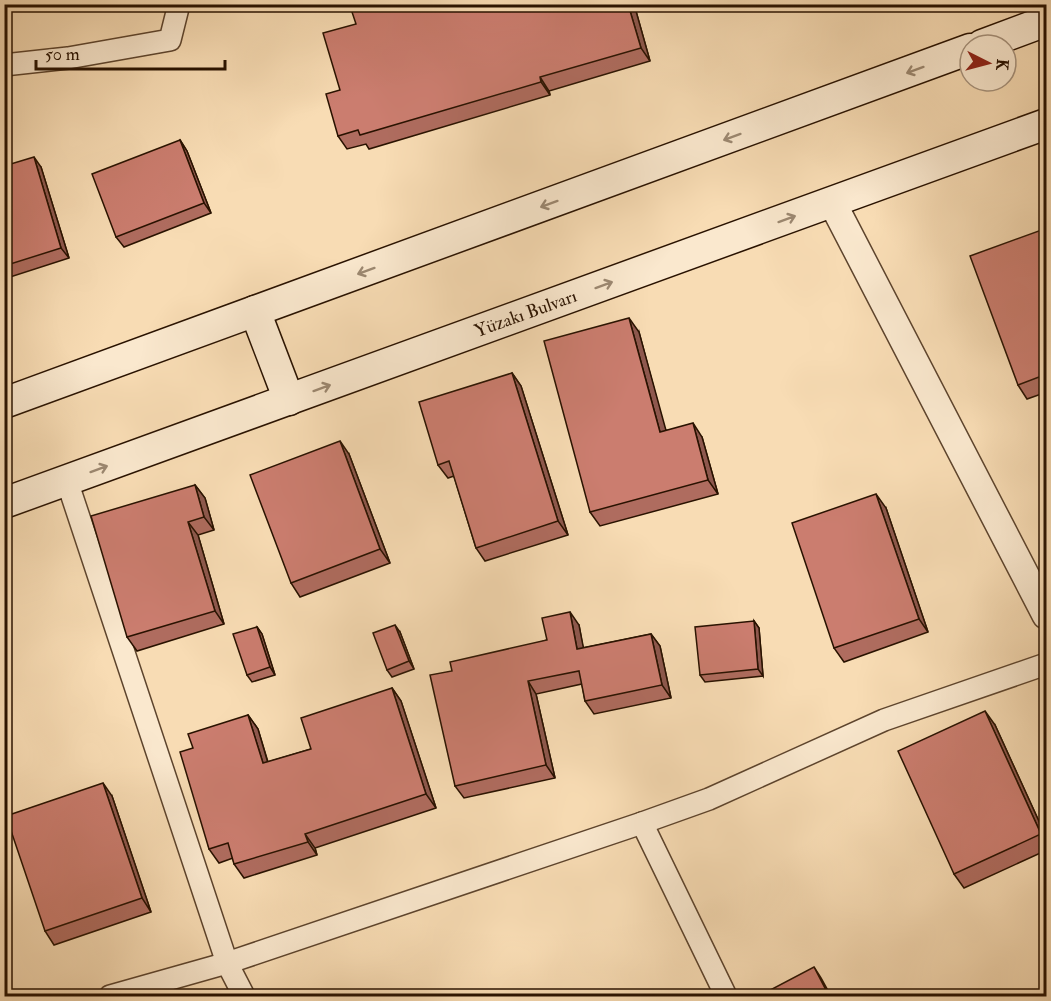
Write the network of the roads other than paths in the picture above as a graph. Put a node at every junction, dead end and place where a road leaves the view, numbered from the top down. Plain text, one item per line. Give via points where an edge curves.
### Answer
1 (179, 4) edge
2 (1047, 21) edge
3 (1014, 33) edge
4 (958, 53) edge
5 (4, 65) edge
6 (1047, 124) edge
7 (832, 202) junction
8 (255, 311) junction
9 (289, 400) junction
10 (4, 403) edge
11 (67, 481) junction
12 (4, 503) edge
13 (1047, 615) edge
14 (1047, 664) edge
15 (642, 823) junction
16 (227, 963) junction
17 (110, 996) edge
18 (244, 996) edge
19 (726, 996) edge

1 - 5 street via 170,40
2 - 3 main road
4 -> 8 main road
6 - 7 main road, Yüzakı Bulvarı
9 -> 7 main road, Yüzakı Bulvarı
7 - 13 street
8 - 9 main road
8 - 10 main road
11 -> 9 main road, Yüzakı Bulvarı
11 - 12 main road, Yüzakı Bulvarı
11 - 16 street
14 - 15 street via 884,720 710,799
15 - 16 street
15 - 19 street
16 - 17 street
16 - 18 street

